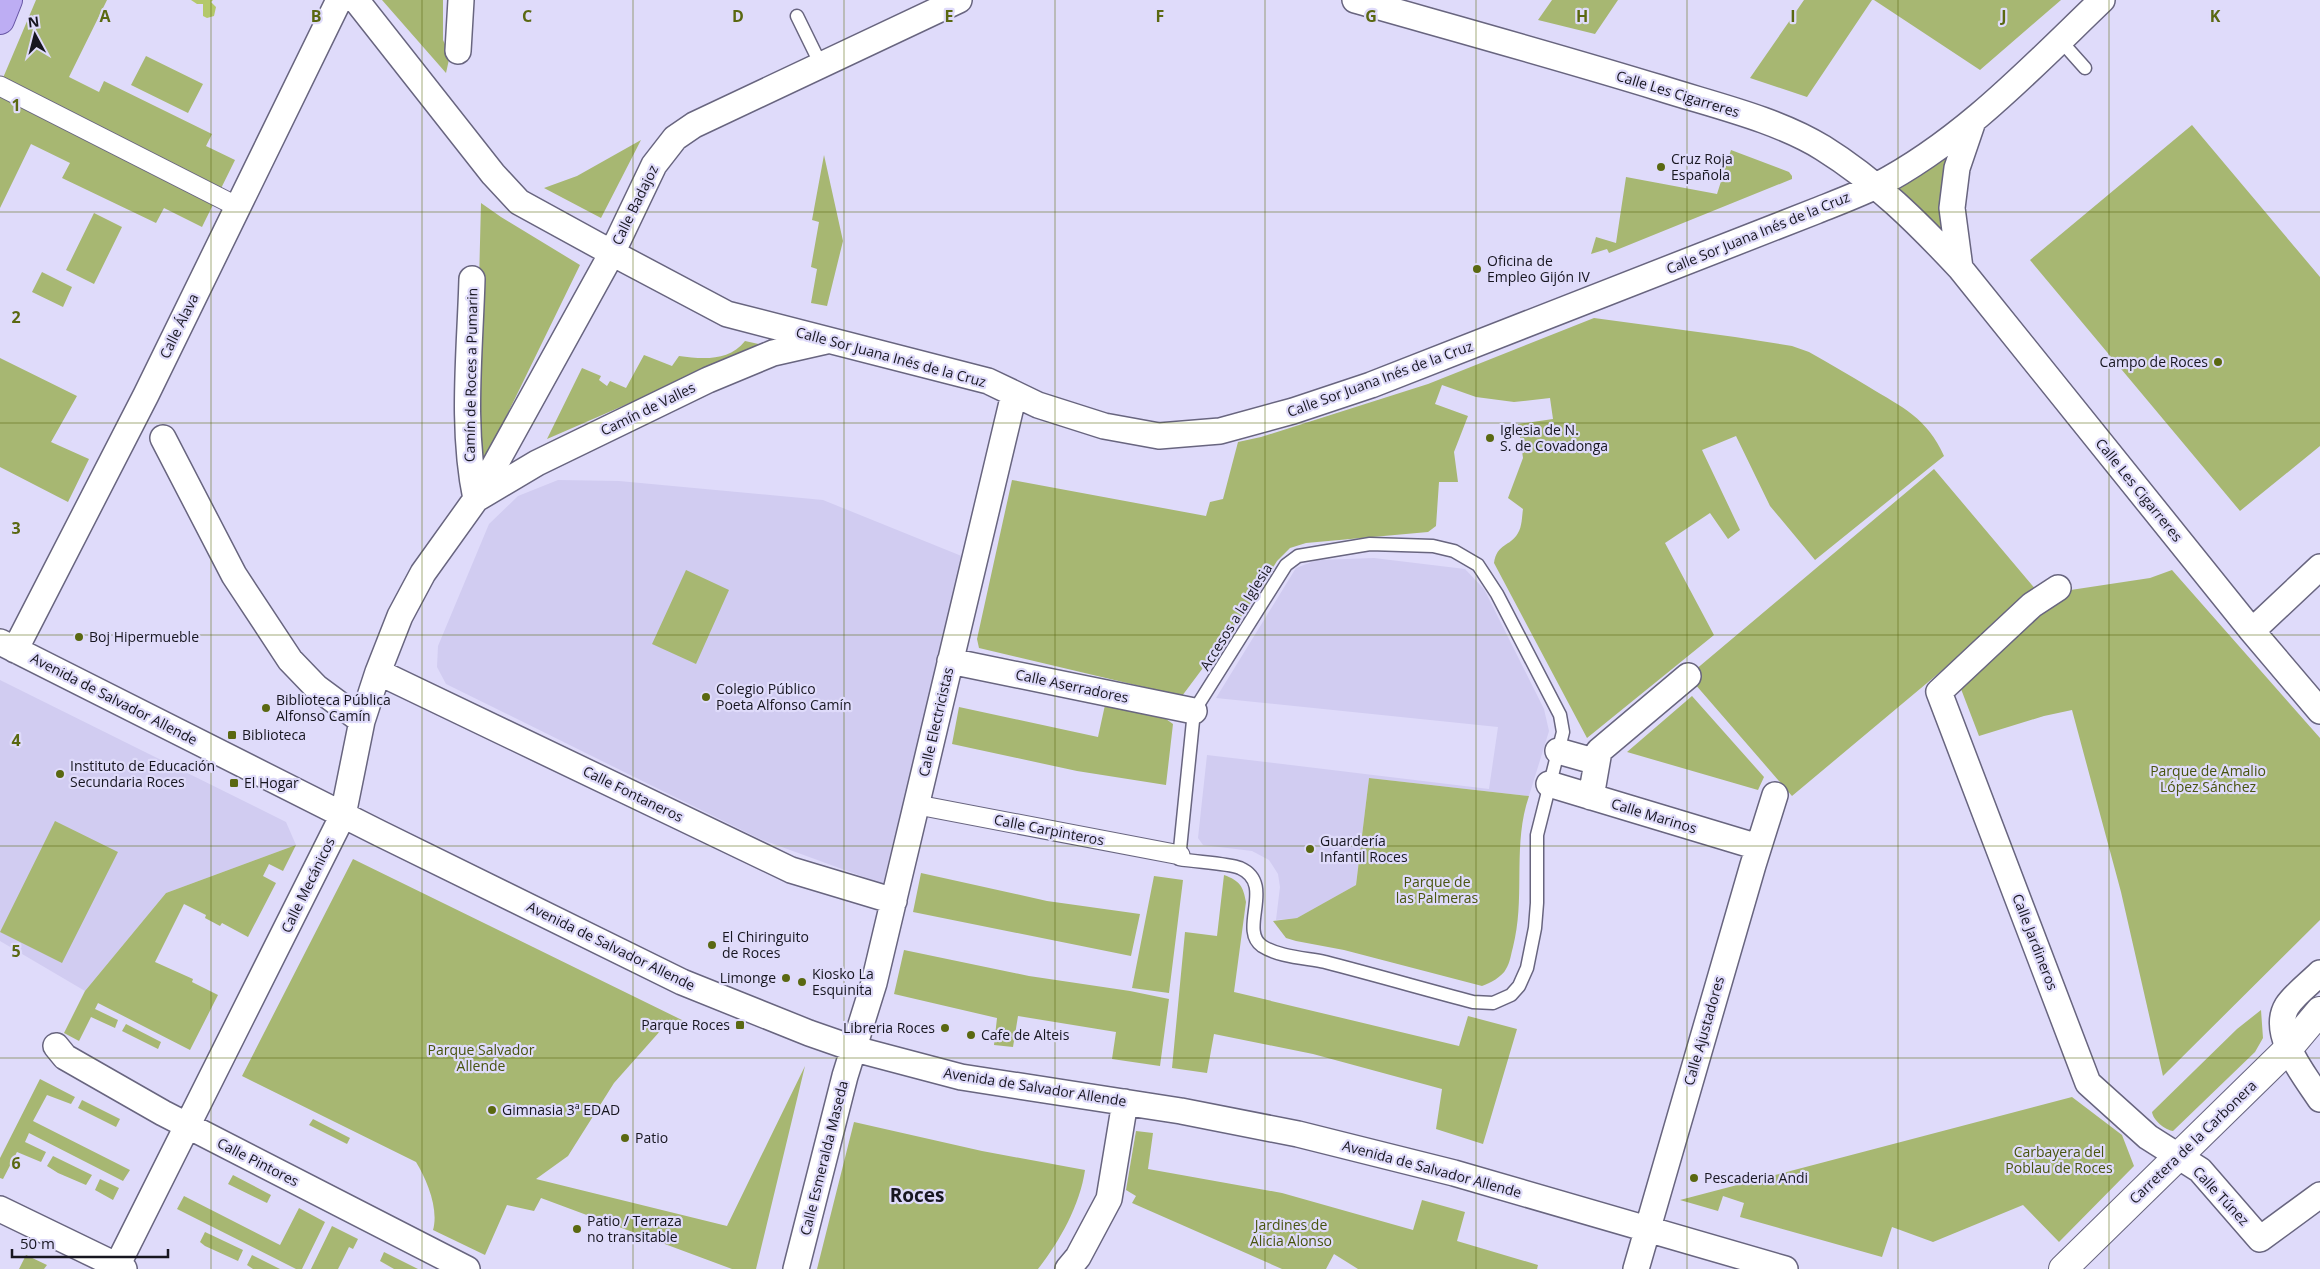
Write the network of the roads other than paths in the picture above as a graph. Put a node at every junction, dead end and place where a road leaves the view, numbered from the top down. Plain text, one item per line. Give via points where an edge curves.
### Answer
1 (8, 0) edge
2 (339, 0) edge
3 (356, 0) edge
4 (461, 0) edge
5 (959, 0) edge
6 (1355, 0) edge
7 (2102, 0) edge
8 (797, 16) dead end
9 (0, 20) edge
10 (2060, 40) junction
11 (458, 51) dead end
12 (821, 65) junction
13 (2085, 68) dead end
14 (0, 86) edge
15 (1973, 120) junction
16 (1876, 186) junction
17 (236, 206) junction
18 (612, 253) junction
19 (1960, 268) junction
20 (472, 279) dead end
21 (829, 340) junction
22 (1014, 394) junction
23 (163, 438) dead end
24 (476, 499) junction
25 (2320, 567) edge
26 (2058, 588) dead end
27 (2252, 631) junction
28 (8, 646) edge
29 (950, 661) junction
30 (378, 672) junction
31 (1688, 676) dead end
32 (1194, 711) junction
33 (2320, 711) edge
34 (362, 721) junction
35 (1558, 752) junction
36 (1597, 762) junction
37 (1549, 784) junction
38 (1776, 795) dead end
39 (1590, 797) junction
40 (918, 805) junction
41 (343, 815) junction
42 (1758, 847) junction
43 (1180, 855) junction
44 (894, 901) junction
45 (2320, 973) edge
46 (2320, 1011) edge
47 (56, 1046) dead end
48 (855, 1049) junction
49 (2288, 1049) junction
50 (2320, 1099) edge
51 (1125, 1102) junction
52 (187, 1125) junction
53 (2179, 1156) junction
54 (2320, 1195) edge
55 (0, 1209) edge
56 (1647, 1229) junction
57 (121, 1267) edge
58 (467, 1269) edge
59 (796, 1269) edge
60 (1068, 1269) edge
61 (1636, 1269) edge
62 (1785, 1269) edge
63 (2063, 1269) edge

1 - 9 main road
2 - 17 street, Calle Álava
3 - 18 street, Calle Sor Juana Inés de la Cruz via 492,174 519,202
4 - 11 street
5 - 12 street, Calle Badajoz
6 - 16 street, Calle Les Cigarreres via 1760,119 1822,148
7 - 10 street, Calle Sor Juana Inés de la Cruz
8 - 12 lane
10 - 13 lane
10 - 15 street, Calle Sor Juana Inés de la Cruz
12 - 18 street, Calle Badajoz via 694,125 675,138 654,165
14 - 17 street
15 - 16 street, Calle Sor Juana Inés de la Cruz
15 - 19 street via 1957,168 1952,208
16 - 19 street, Calle Les Cigarreres via 1920,225
16 - 22 street, Calle Sor Juana Inés de la Cruz via 1372,385 1220,431 1159,436 1104,426
17 - 28 street, Calle Álava via 146,395
18 - 21 street, Calle Sor Juana Inés de la Cruz via 728,314
18 - 24 street, Calle Badajoz
19 - 27 street, Calle Les Cigarreres
20 - 24 street, Camín de Roces a Pumarin via 469,468
21 - 22 street, Calle Sor Juana Inés de la Cruz via 988,381
21 - 24 street, Camín de Valles via 773,353 708,380 537,463
22 - 29 street, Calle Electricistas
23 - 34 street via 234,575 290,660 316,687
24 - 30 street, Calle Mecánicos via 423,573 400,616
25 - 27 street
26 - 53 street, Calle Jardineros via 2032,605 1939,692 2088,1083 2148,1137
27 - 33 street, Calle Les Cigarreres
28 - 41 street, Avenida de Salvador Allende
29 - 32 street, Calle Aserradores
29 - 40 street, Calle Electricistas
30 - 34 street, Calle Mecánicos
30 - 44 street, Calle Fontaneros via 791,870
31 - 36 street via 1599,751
32 - 35 lane, Accesos a la Iglesia via 1286,565 1298,556 1370,544 1433,546 1454,551 1478,565 1497,594 1560,715 1563,732
32 - 43 lane
34 - 41 street, Calle Mecánicos
35 - 36 street
35 - 37 lane, Accesos a la Iglesia
36 - 39 street
37 - 39 street, Calle Marinos
37 - 43 lane, Accesos a la Iglesia via 1538,835 1536,912 1527,968 1511,995 1493,1003 1473,1002 1263,947 1256,940 1253,928 1257,896 1250,874 1239,868 1180,859
38 - 42 street, Calle Ajustadores
39 - 42 street, Calle Marinos
40 - 43 street, Calle Carpinteros
40 - 44 street, Calle Electricistas
41 - 48 street, Avenida de Salvador Allende via 682,982
41 - 52 street, Calle Mecánicos
42 - 56 street, Calle Ajustadores
44 - 48 street, Calle Electricistas
45 - 49 street via 2287,1006 2282,1020
46 - 49 street, Carretera de la Carbonera
47 - 52 street, Calle Pintores via 65,1057
48 - 51 street, Avenida de Salvador Allende via 962,1077
48 - 59 street, Calle Esmeralda Maseda via 845,1076
49 - 50 street
49 - 53 street, Carretera de la Carbonera
51 - 56 street, Avenida de Salvador Allende via 1298,1134 1454,1173
51 - 60 street via 1109,1199 1078,1257
52 - 57 street, Calle Mecánicos
52 - 58 street, Calle Pintores
53 - 54 street, Calle Túnez via 2200,1170 2260,1239
53 - 63 street, Carretera de la Carbonera
55 - 57 street
56 - 61 street, Calle Ajustadores
56 - 62 street, Avenida de Salvador Allende

